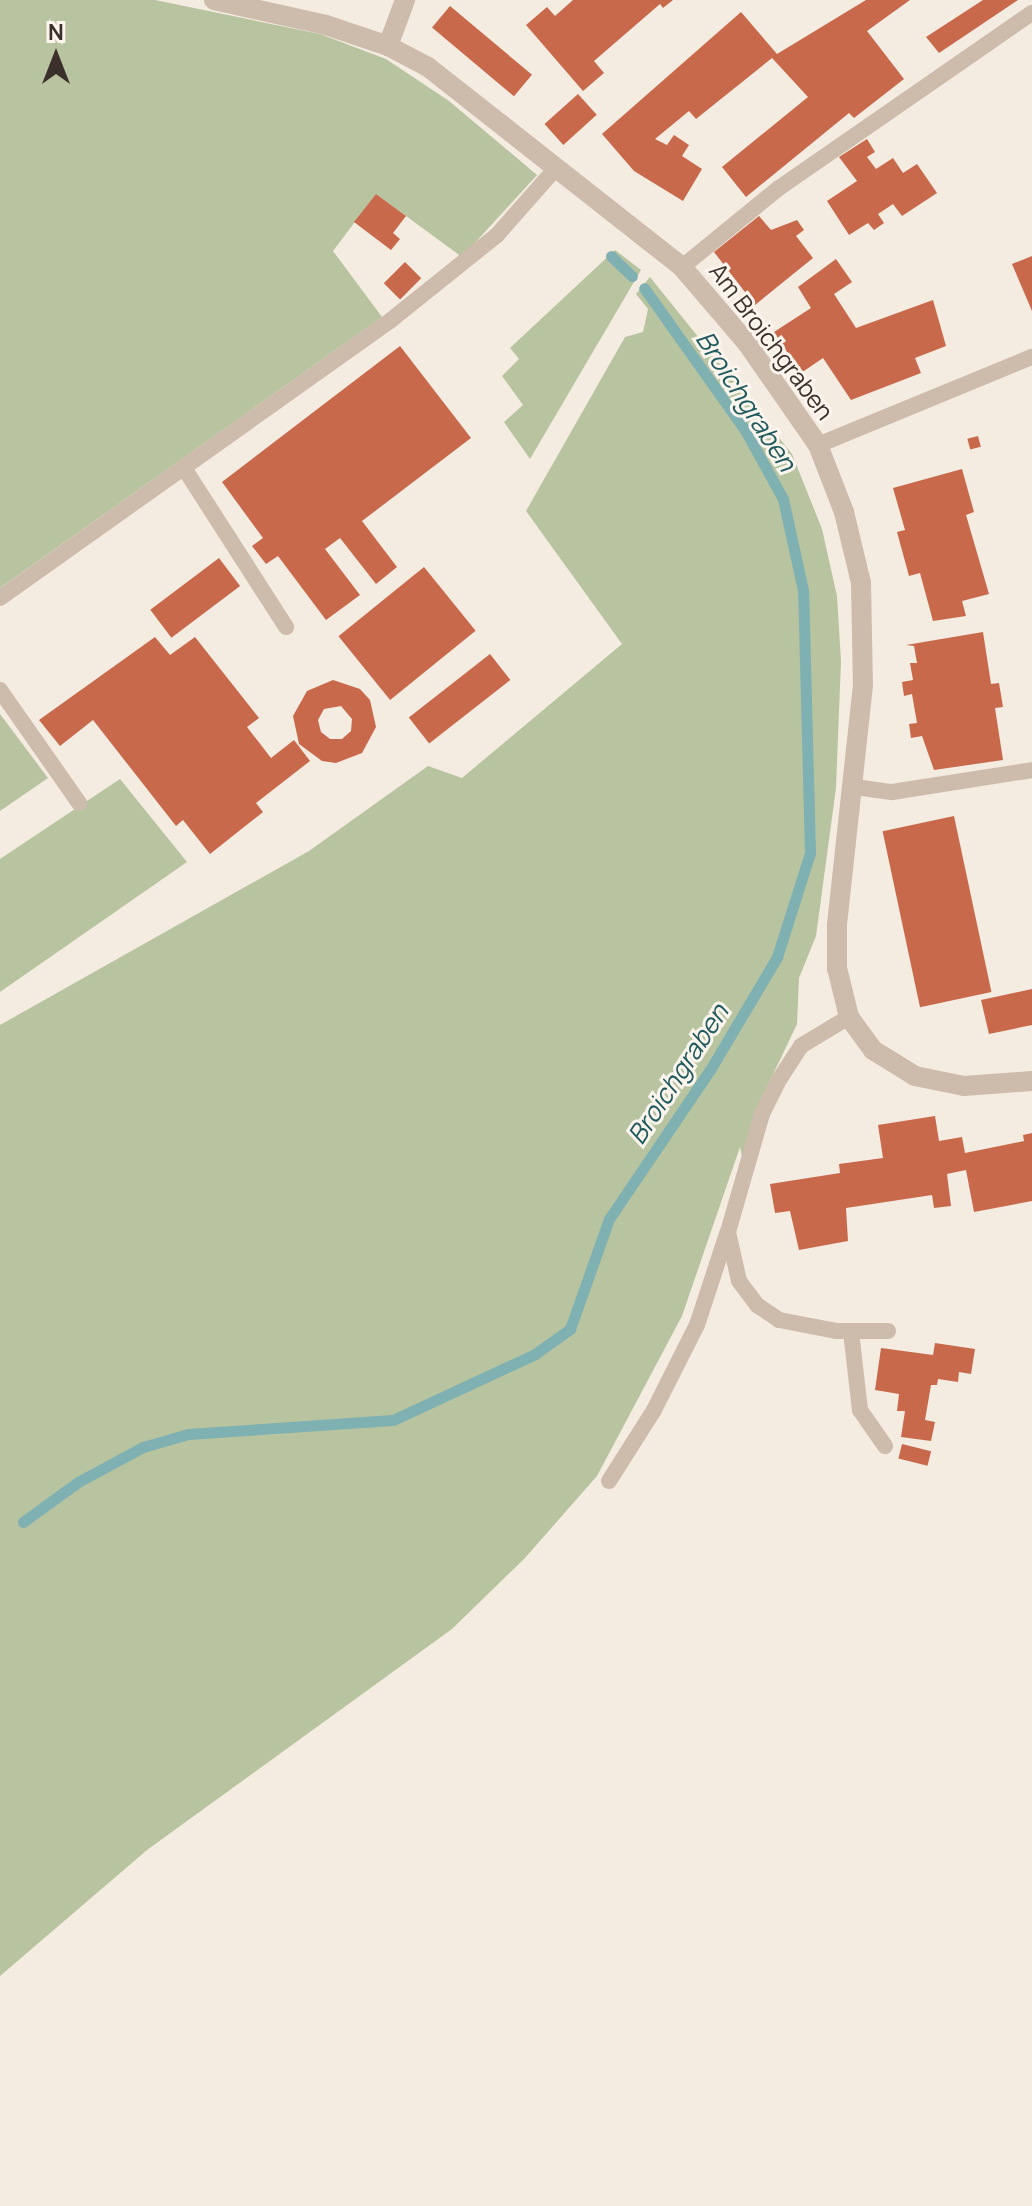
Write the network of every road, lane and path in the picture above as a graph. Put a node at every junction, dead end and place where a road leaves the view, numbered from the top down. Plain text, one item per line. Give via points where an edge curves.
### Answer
1 (214, 0) edge
2 (405, 0) edge
3 (1032, 13) edge
4 (388, 46) junction
5 (557, 167) junction
6 (682, 267) junction
7 (1032, 357) edge
8 (818, 445) junction
9 (184, 468) junction
10 (0, 598) edge
11 (286, 627) dead end
12 (0, 690) edge
13 (1032, 770) edge
14 (855, 787) junction
15 (79, 803) dead end
16 (849, 1017) junction
17 (1032, 1081) edge
18 (728, 1232) junction
19 (888, 1331) dead end
20 (851, 1332) junction
21 (885, 1446) dead end
22 (609, 1481) dead end

1 - 4 street, Am Broichgraben via 326,25
2 - 4 street
3 - 6 lane via 779,188
4 - 5 street, Am Broichgraben via 460,88
5 - 6 street, Am Broichgraben
5 - 9 lane via 497,235 391,320
6 - 8 street, Am Broichgraben via 747,343
7 - 8 lane
8 - 14 street, Am Broichgraben via 844,512 861,583 863,685
9 - 10 lane
9 - 11 lane
12 - 15 lane
13 - 14 lane via 892,792
14 - 16 street, Am Broichgraben via 837,926 837,968
16 - 17 street, Am Broichgraben via 873,1050 915,1076 964,1086
16 - 18 lane via 801,1046 780,1078 762,1114
18 - 20 lane via 739,1281 757,1305 779,1320
18 - 22 lane via 697,1325 654,1410
19 - 20 lane
20 - 21 lane via 860,1410

